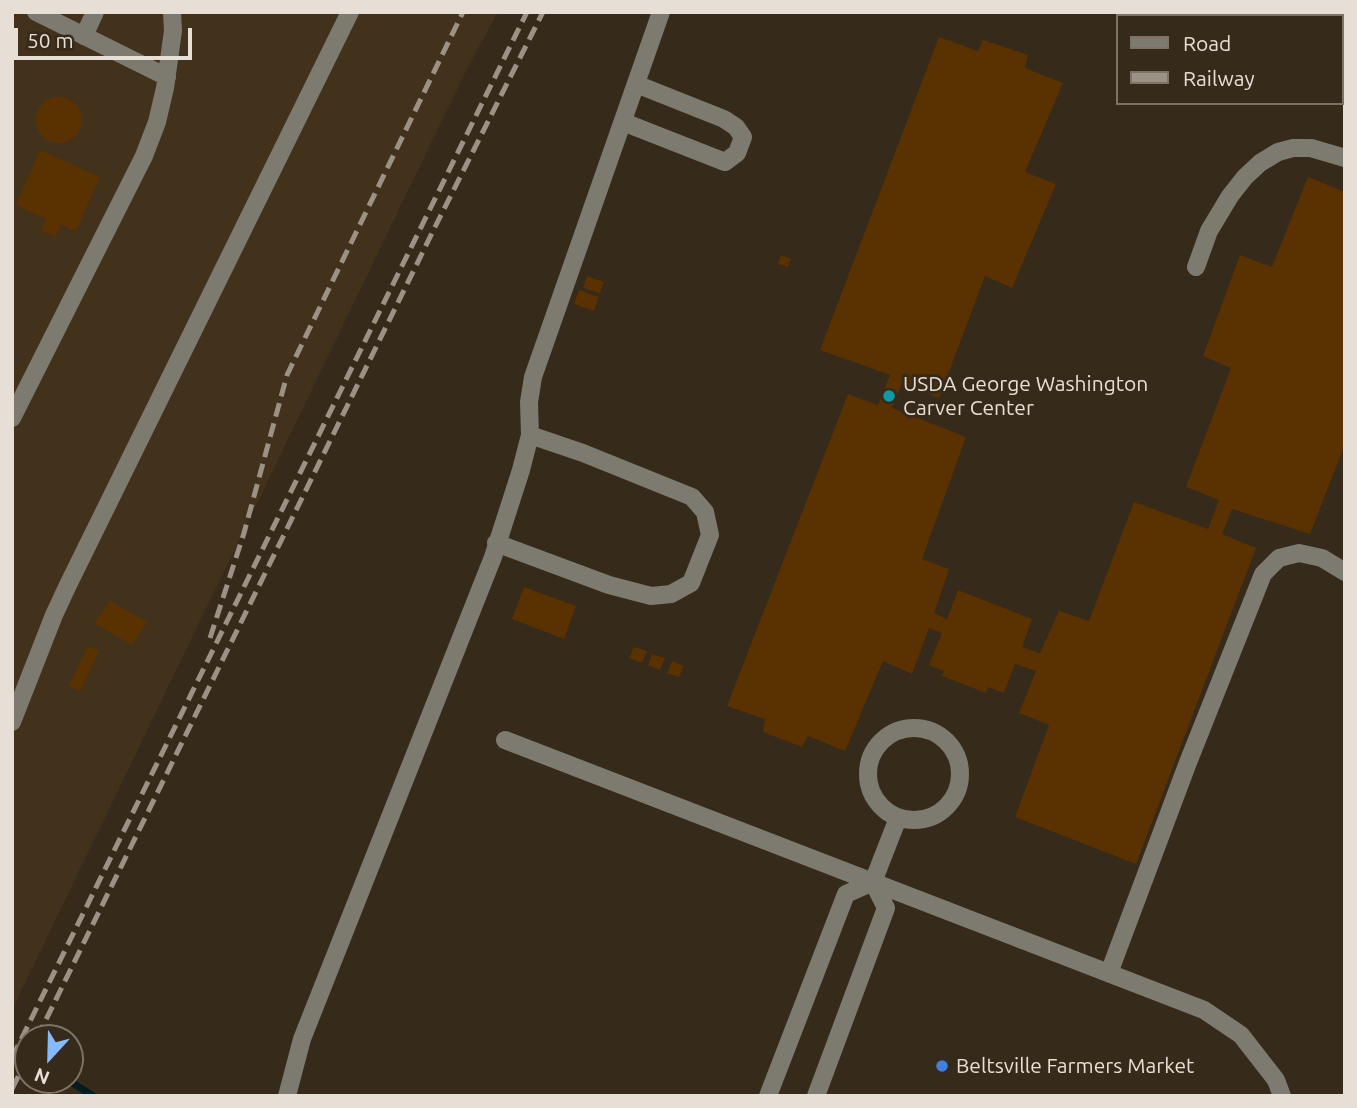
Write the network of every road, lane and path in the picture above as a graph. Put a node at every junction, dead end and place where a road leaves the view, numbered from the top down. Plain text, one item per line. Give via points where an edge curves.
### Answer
1 (36, 12) edge
2 (95, 12) edge
3 (172, 12) edge
4 (350, 12) edge
5 (661, 12) edge
6 (84, 36) junction
7 (167, 77) junction
8 (636, 84) junction
9 (623, 122) junction
10 (1345, 158) edge
11 (1196, 267) dead end
12 (12, 418) edge
13 (530, 435) junction
14 (496, 543) junction
15 (1345, 572) edge
16 (12, 722) edge
17 (505, 740) dead end
18 (898, 818) junction
19 (873, 882) junction
20 (1110, 973) junction
21 (287, 1096) edge
22 (768, 1096) edge
23 (816, 1096) edge
24 (1283, 1096) edge

1 - 6 street
2 - 6 street
3 - 7 street
4 - 16 street via 68,584
5 - 8 street
6 - 7 street
7 - 12 street via 144,156
8 - 9 street
8 - 9 street via 723,119 743,137 737,153 725,162
9 - 13 street via 533,377
10 - 11 street via 1293,148 1260,163 1230,196 1209,231
13 - 14 street
13 - 14 street via 692,497 705,512 710,535 691,583 671,594 651,596
14 - 21 street via 302,1039
15 - 20 street via 1322,558 1299,553 1279,558 1263,574
17 - 19 street
18 - 18 street via 910,821 940,813 959,786 961,770 956,755 934,732 904,729 884,738 871,755 867,769 873,797
18 - 19 street
19 - 20 street
19 - 22 street via 846,894
19 - 23 street via 887,908
20 - 24 street via 1204,1010 1241,1035

